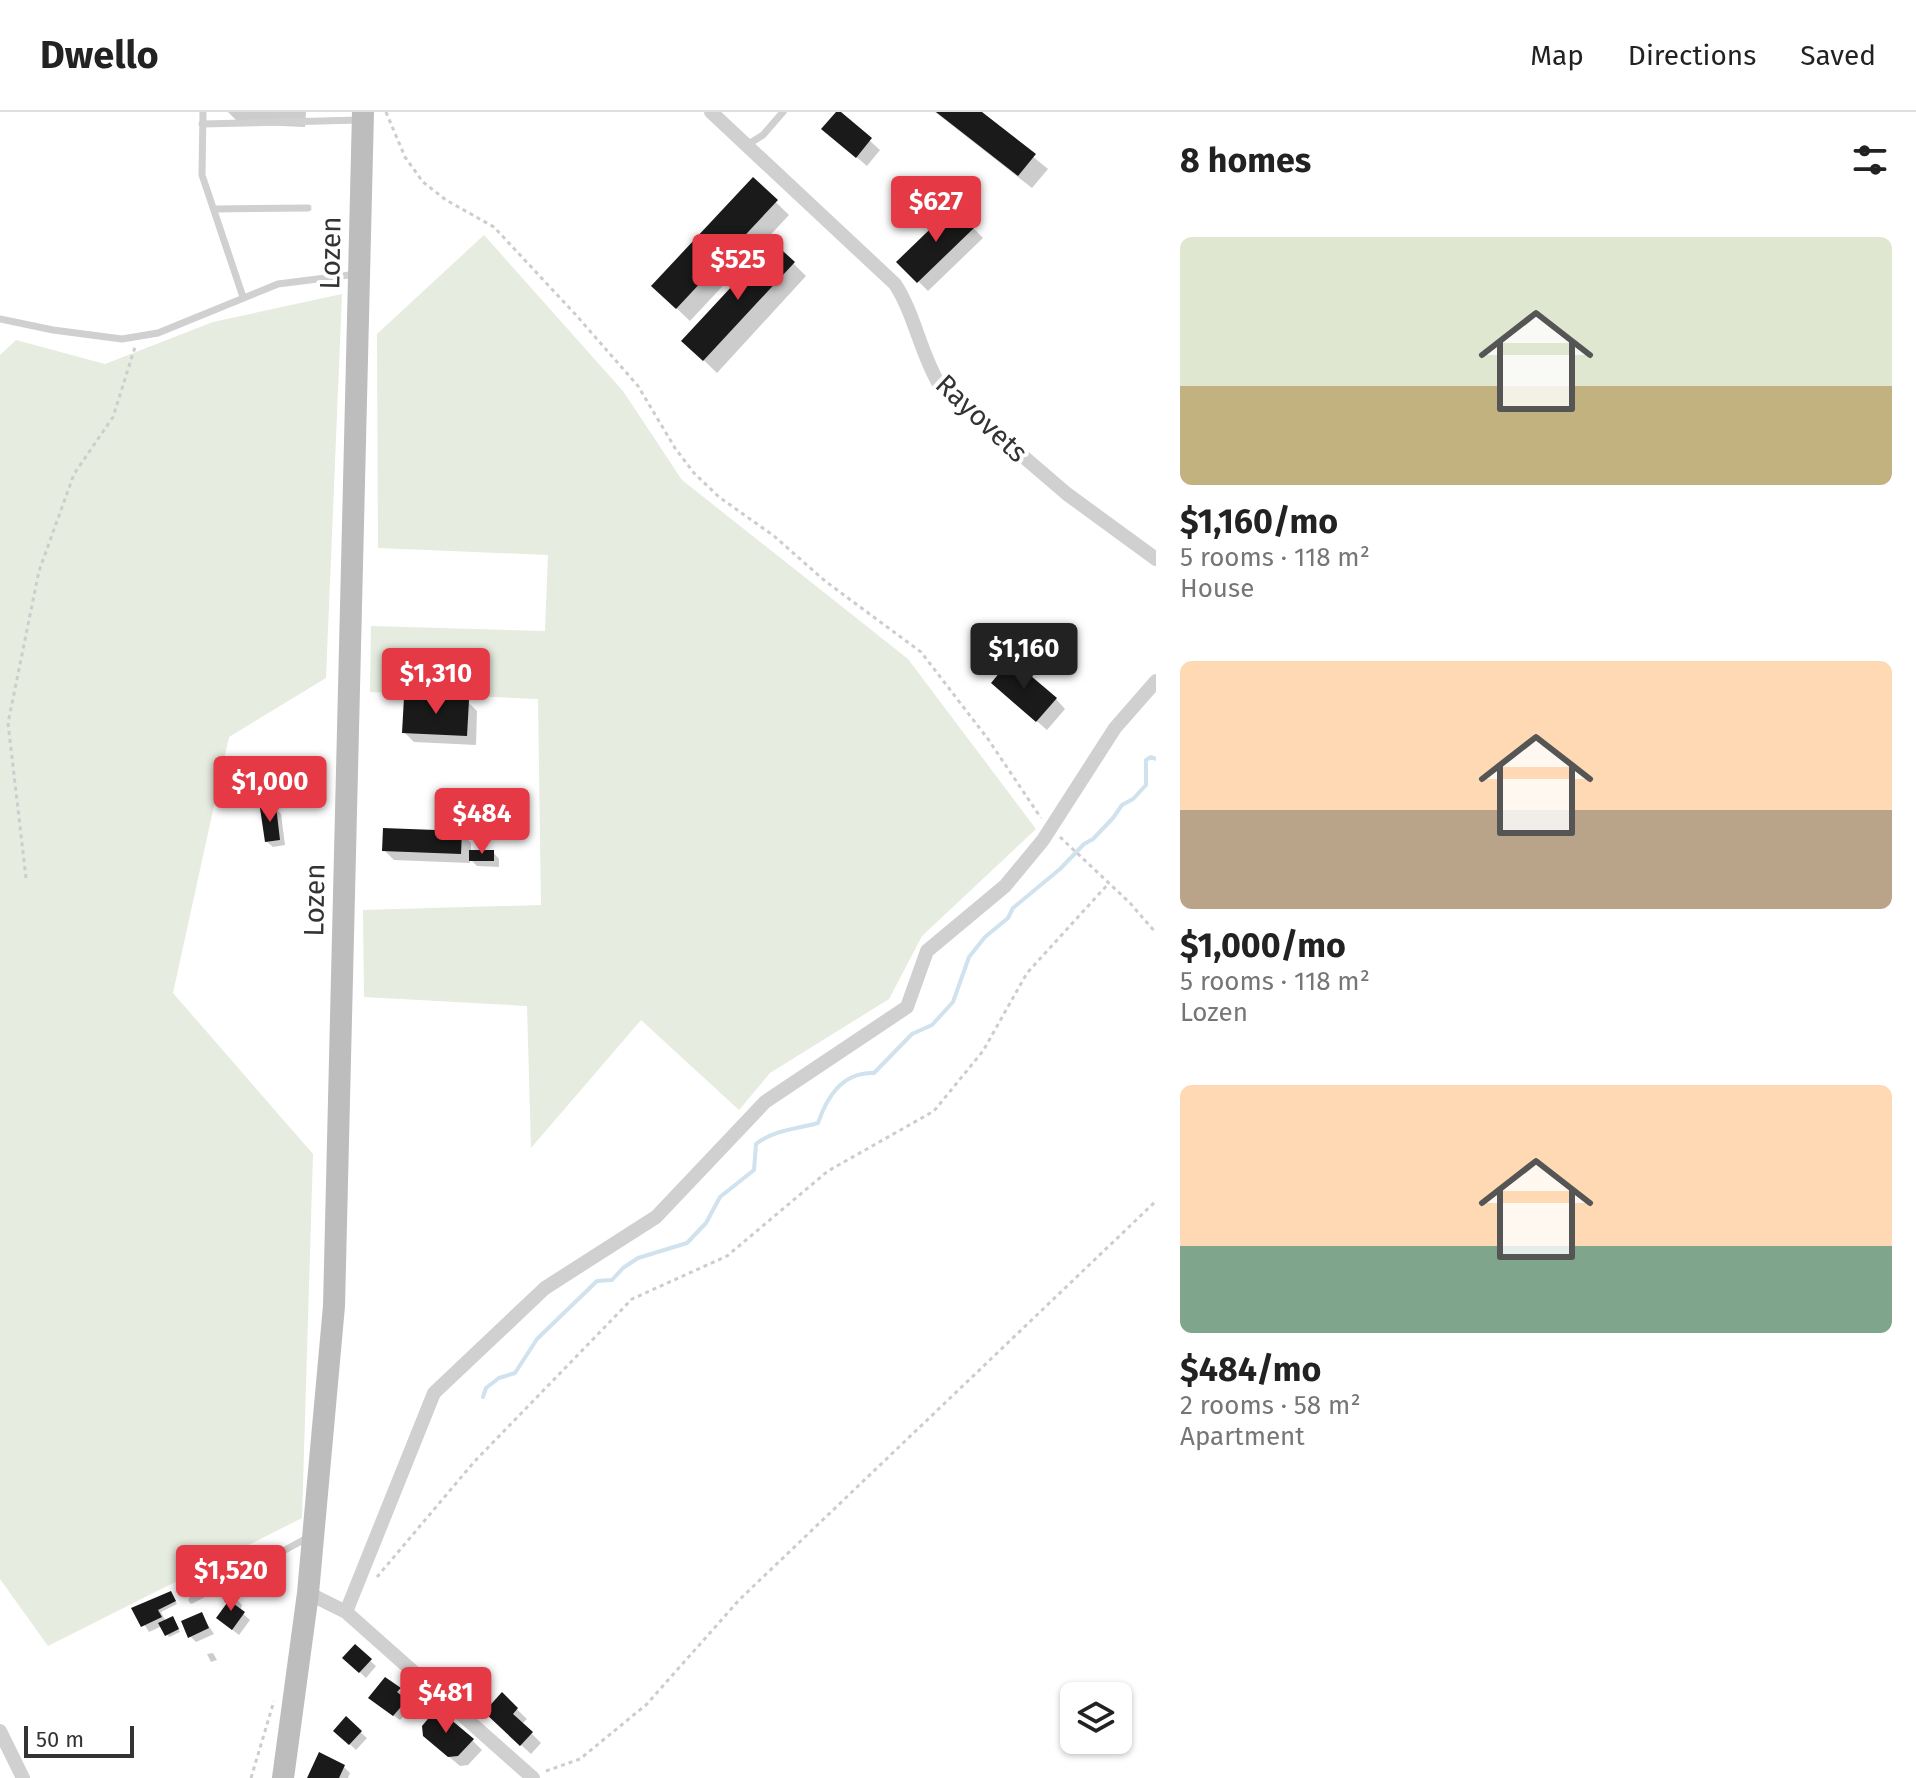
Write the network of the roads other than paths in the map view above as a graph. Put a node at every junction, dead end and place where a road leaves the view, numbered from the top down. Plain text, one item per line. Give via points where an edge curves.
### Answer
1 (203, 112) edge
2 (304, 112) edge
3 (711, 112) edge
4 (783, 112) edge
5 (363, 116) edge
6 (303, 122) junction
7 (202, 124) junction
8 (745, 146) junction
9 (308, 208) dead end
10 (214, 209) junction
11 (359, 274) junction
12 (243, 297) junction
13 (0, 319) edge
14 (1156, 559) edge
15 (1156, 681) edge
16 (314, 1535) junction
17 (308, 1593) junction
18 (192, 1600) dead end
19 (346, 1612) junction
20 (0, 1731) edge
21 (532, 1777) edge
22 (23, 1778) edge
23 (283, 1778) edge

1 - 7 lane
2 - 6 lane
3 - 8 street, Rayovets
4 - 8 lane
5 - 6 lane
5 - 11 street, Lozen
6 - 7 lane
7 - 10 lane via 202,175
8 - 14 street, Rayovets via 895,284 939,384 1067,494
9 - 10 lane
10 - 12 lane
11 - 12 lane via 278,284
11 - 16 street, Lozen via 334,1306
12 - 13 lane via 158,333 122,339
15 - 19 street via 1115,728 1005,886 927,951 907,1007 765,1102 656,1217 545,1288 434,1393
16 - 17 street, Lozen
16 - 18 lane
17 - 19 street
17 - 23 street, Lozen
19 - 21 street
20 - 22 street

